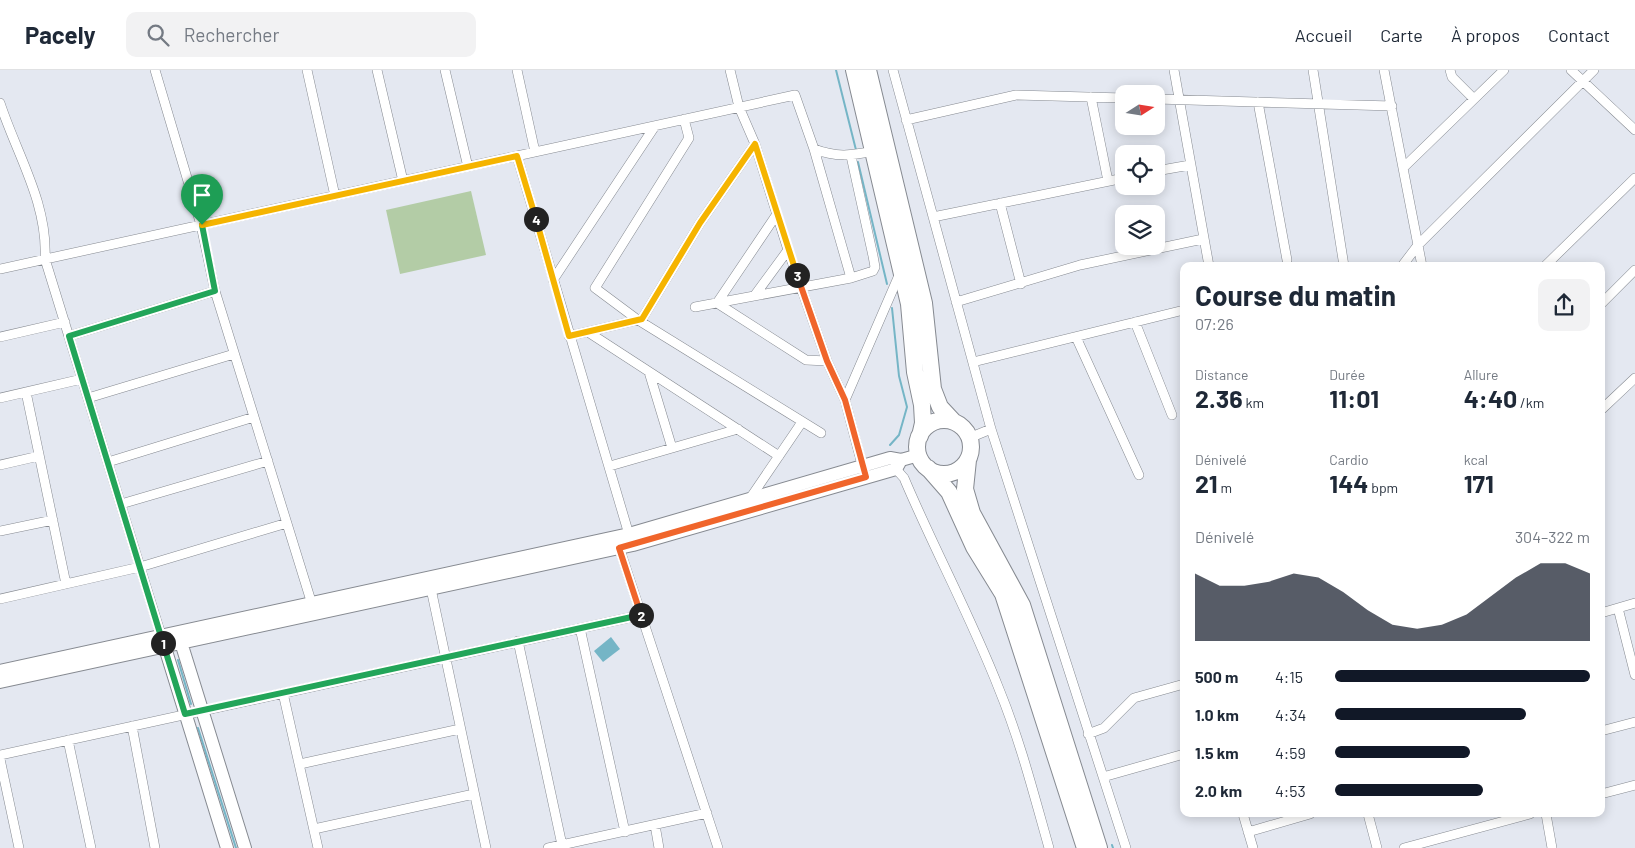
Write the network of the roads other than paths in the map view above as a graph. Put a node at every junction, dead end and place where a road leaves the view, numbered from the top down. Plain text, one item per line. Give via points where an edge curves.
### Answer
1 (155, 70) edge
2 (307, 70) edge
3 (377, 70) edge
4 (445, 70) edge
5 (517, 70) edge
6 (730, 70) edge
7 (854, 70) edge
8 (868, 70) edge
9 (893, 70) edge
10 (1174, 70) edge
11 (1313, 70) edge
12 (1384, 70) edge
13 (1450, 70) edge
14 (1504, 70) edge
15 (1571, 70) edge
16 (1594, 70) edge
17 (1583, 82) junction
18 (1091, 97) junction
19 (1115, 98) edge
20 (1165, 99) edge
21 (1178, 99) junction
22 (1474, 100) junction
23 (1258, 102) junction
24 (0, 103) edge
25 (1319, 103) junction
26 (1392, 106) junction
27 (739, 107) junction
28 (684, 119) junction
29 (906, 120) junction
30 (655, 126) junction
31 (1635, 130) edge
32 (755, 144) junction
33 (814, 149) junction
34 (873, 151) junction
35 (535, 152) junction
36 (517, 156) junction
37 (851, 156) junction
38 (1190, 165) junction
39 (468, 167) junction
40 (1403, 168) junction
41 (1165, 169) edge
42 (1635, 178) edge
43 (1115, 180) edge
44 (403, 181) junction
45 (1108, 181) junction
46 (334, 196) junction
47 (1000, 203) junction
48 (777, 214) junction
49 (933, 217) junction
50 (202, 225) junction
51 (1203, 239) junction
52 (1418, 245) junction
53 (788, 250) junction
54 (45, 259) junction
55 (1287, 260) dead end
56 (1208, 262) edge
57 (1343, 262) edge
58 (1405, 262) edge
59 (1421, 262) edge
60 (1549, 262) edge
61 (0, 269) edge
62 (901, 270) junction
63 (1635, 270) edge
64 (851, 278) junction
65 (553, 280) junction
66 (1021, 284) junction
67 (801, 286) junction
68 (215, 291) junction
69 (755, 295) junction
70 (1605, 300) edge
71 (956, 302) junction
72 (717, 303) junction
73 (695, 307) dead end
74 (1180, 311) edge
75 (638, 320) junction
76 (65, 322) junction
77 (1135, 322) junction
78 (588, 332) junction
79 (69, 336) junction
80 (569, 336) junction
81 (0, 337) edge
82 (1076, 337) junction
83 (234, 354) junction
84 (827, 361) junction
85 (973, 362) junction
86 (649, 372) junction
87 (1635, 378) edge
88 (82, 379) junction
89 (26, 392) junction
90 (0, 398) edge
91 (88, 398) junction
92 (845, 400) junction
93 (1605, 406) edge
94 (1172, 414) dead end
95 (254, 417) junction
96 (802, 422) junction
97 (954, 422) junction
98 (738, 429) junction
99 (991, 429) junction
100 (821, 433) dead end
101 (920, 436) junction
102 (969, 438) junction
103 (672, 448) junction
104 (919, 455) junction
105 (39, 456) junction
106 (779, 456) junction
107 (968, 460) junction
108 (268, 461) junction
109 (108, 462) junction
110 (898, 464) junction
111 (0, 465) edge
112 (610, 466) junction
113 (928, 468) junction
114 (864, 471) junction
115 (1139, 475) dead end
116 (751, 498) junction
117 (121, 504) junction
118 (52, 520) junction
119 (287, 523) junction
120 (0, 531) edge
121 (631, 539) junction
122 (617, 542) junction
123 (140, 567) junction
124 (429, 583) junction
125 (66, 584) junction
126 (0, 599) edge
127 (311, 602) junction
128 (1635, 603) edge
129 (1618, 608) junction
130 (1605, 612) edge
131 (642, 615) junction
132 (580, 628) junction
133 (179, 637) junction
134 (162, 641) junction
135 (518, 642) junction
136 (445, 658) junction
137 (1633, 662) edge
138 (0, 671) edge
139 (1635, 675) edge
140 (0, 682) edge
141 (1180, 685) edge
142 (282, 693) junction
143 (203, 710) junction
144 (185, 714) junction
145 (1635, 722) edge
146 (132, 726) junction
147 (460, 729) junction
148 (1605, 730) edge
149 (1088, 734) junction
150 (68, 740) junction
151 (0, 755) edge
152 (1180, 755) edge
153 (0, 759) edge
154 (300, 764) junction
155 (1102, 777) junction
156 (1635, 785) edge
157 (1605, 793) edge
158 (474, 794) junction
159 (707, 813) junction
160 (1244, 817) edge
161 (1300, 817) edge
162 (1369, 817) edge
163 (1519, 817) edge
164 (1547, 817) edge
165 (655, 825) junction
166 (314, 829) junction
167 (625, 832) junction
168 (1248, 832) junction
169 (562, 845) junction
170 (19, 848) edge
171 (91, 848) edge
172 (155, 848) edge
173 (227, 848) edge
174 (245, 848) edge
175 (318, 848) edge
176 (486, 848) edge
177 (548, 848) edge
178 (659, 848) edge
179 (718, 848) edge
180 (1049, 848) edge
181 (1085, 848) edge
182 (1099, 848) edge
183 (1126, 848) edge
184 (1253, 848) edge
185 (1377, 848) edge
186 (1404, 848) edge
187 (1552, 848) edge

1 - 50 street
2 - 46 street
3 - 44 street
4 - 39 street
5 - 35 street
6 - 27 street
7 - 34 highway
8 - 97 highway via 924,303 932,389 940,407
9 - 29 street
10 - 21 street
11 - 25 street
12 - 26 street
13 - 22 street via 1452,77
14 - 22 street
15 - 17 street
16 - 17 street
17 - 31 street
17 - 52 street
18 - 19 street
18 - 29 street via 1016,94
18 - 45 street
20 - 21 street
21 - 23 street
21 - 38 street
22 - 40 street
23 - 25 street
23 - 55 street
24 - 54 street via 40,207 46,241
25 - 26 street
25 - 57 street
26 - 40 street
27 - 28 street
27 - 32 street
27 - 33 street via 795,95
28 - 30 street
28 - 75 street via 689,138 595,286 598,292
29 - 49 street
30 - 35 street
30 - 65 street
32 - 48 street
32 - 75 street via 700,223 642,319
33 - 37 street via 830,155
33 - 64 street
34 - 37 street
34 - 62 highway
35 - 36 street
36 - 39 street
36 - 65 street
37 - 64 street via 875,266 873,271
38 - 41 street
38 - 51 street
39 - 44 street
40 - 52 street
42 - 60 street
43 - 45 street
44 - 46 street
45 - 47 street
46 - 50 street
47 - 49 street
47 - 66 street
48 - 53 street
48 - 72 street
49 - 71 street
50 - 54 street
50 - 68 street
51 - 56 street
51 - 66 street via 1089,263
52 - 58 street
52 - 59 street
53 - 67 street
53 - 69 street
54 - 61 street
54 - 76 street
62 - 92 street
62 - 101 highway via 909,304 915,372 922,405
63 - 70 street
64 - 67 street
65 - 80 street
66 - 71 street
67 - 69 street
67 - 84 street
68 - 79 street
68 - 83 street
69 - 72 street
71 - 85 street
72 - 73 street
72 - 84 street via 806,360
74 - 77 street
75 - 78 street
75 - 96 street
76 - 79 street
76 - 81 street
77 - 82 street
77 - 94 street
78 - 80 street
78 - 86 street
79 - 88 street
80 - 112 street
82 - 85 street
82 - 115 street
83 - 91 street
83 - 95 street
84 - 92 street
85 - 99 street
86 - 98 street
86 - 103 street
87 - 93 street
88 - 89 street
88 - 91 street
89 - 90 street
89 - 105 street
91 - 109 street
92 - 114 street
95 - 108 street
95 - 109 street
96 - 100 street
96 - 106 street
97 - 101 highway via 934,422
97 - 102 highway
98 - 103 street
98 - 106 street
99 - 102 street
99 - 149 street
101 - 104 highway
102 - 107 highway via 971,451
103 - 112 street
104 - 110 street
104 - 113 highway
105 - 111 street
105 - 118 street
106 - 116 street
107 - 113 highway via 959,470 949,474
107 - 182 highway via 965,489 972,513 1022,605
108 - 117 street
108 - 119 street
109 - 117 street
110 - 114 street
110 - 180 street via 1000,690
112 - 121 street
113 - 181 highway via 949,492 974,547 1002,594
114 - 116 street
114 - 121 street
116 - 121 street
117 - 123 street
118 - 120 street
118 - 125 street
119 - 123 street
119 - 127 street
121 - 122 street
122 - 124 street
122 - 131 street
123 - 125 street
123 - 134 street
124 - 127 street
124 - 133 street
124 - 136 street
125 - 126 street
127 - 133 street
128 - 129 street
129 - 130 street
129 - 137 street
131 - 132 street
131 - 159 street
132 - 135 street
132 - 167 street
133 - 134 street
133 - 143 street
134 - 138 street
134 - 140 street
134 - 144 street
135 - 136 street
135 - 169 street
136 - 142 street
136 - 147 street
137 - 139 street
141 - 149 street via 1134,698 1104,728
142 - 143 street
142 - 154 street
143 - 144 street
143 - 174 street
144 - 146 street
144 - 173 street
145 - 148 street
146 - 150 street
146 - 172 street
147 - 154 street
147 - 158 street
149 - 155 street
150 - 151 street
150 - 171 street
152 - 155 street
153 - 170 street
154 - 166 street
155 - 183 street
156 - 157 street
158 - 166 street
158 - 176 street
159 - 165 street
159 - 179 street
160 - 168 street
161 - 168 street
162 - 185 street
163 - 186 street
164 - 187 street
165 - 167 street
165 - 178 street
166 - 175 street
167 - 169 street
168 - 184 street
169 - 177 street

